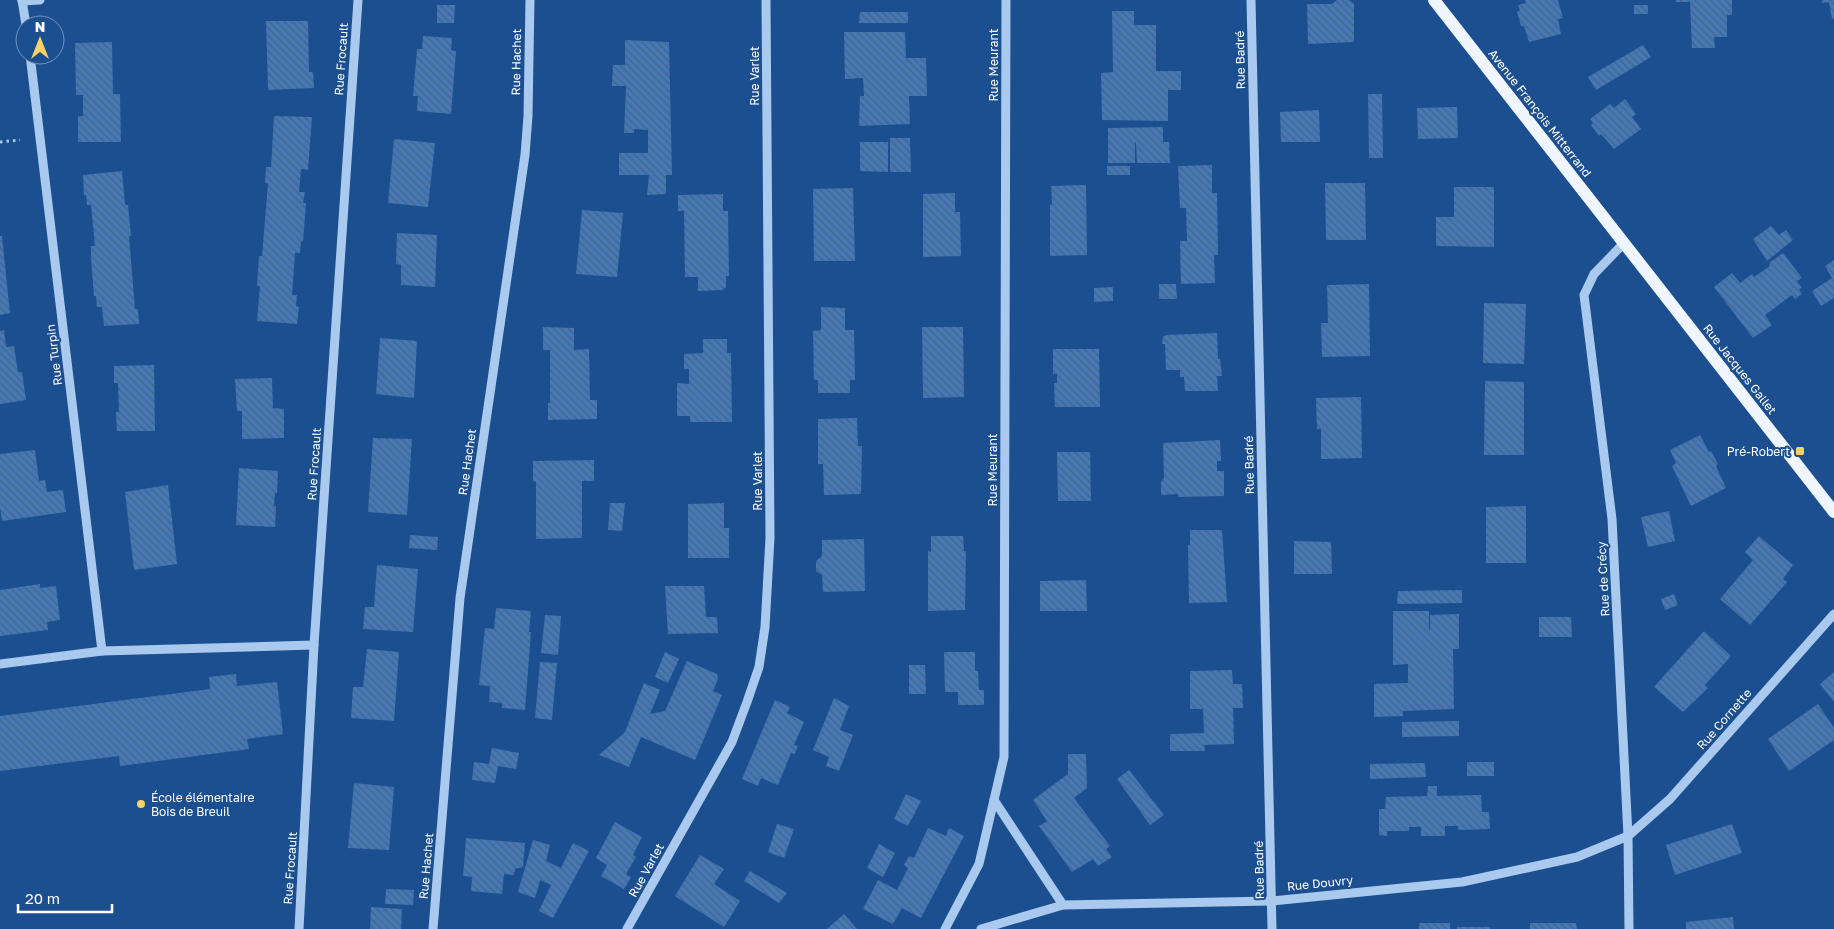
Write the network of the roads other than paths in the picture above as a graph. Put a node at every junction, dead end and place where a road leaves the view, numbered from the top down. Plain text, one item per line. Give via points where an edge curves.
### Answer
1 (22, 0) edge
2 (40, 0) edge
3 (358, 0) edge
4 (530, 0) edge
5 (766, 0) edge
6 (1006, 0) edge
7 (1251, 0) edge
8 (1436, 1) edge
9 (24, 15) edge
10 (31, 65) edge
11 (1624, 243) junction
12 (1834, 512) edge
13 (1834, 614) edge
14 (314, 645) junction
15 (102, 651) junction
16 (0, 664) edge
17 (994, 800) junction
18 (1628, 836) junction
19 (1272, 901) junction
20 (1063, 905) junction
21 (299, 929) edge
22 (433, 929) edge
23 (627, 929) edge
24 (945, 929) edge
25 (981, 929) edge
26 (1272, 929) edge
27 (1628, 929) edge

1 - 2 street
1 - 9 street
3 - 14 street, Rue Frocault
4 - 22 street, Rue Hachet via 525,156 460,598
5 - 23 street, Rue Varlet via 770,538 768,594 759,667 732,742
6 - 17 street, Rue Meurant via 1004,757
7 - 19 street, Rue Badré
8 - 11 main road, Avenue François Mitterrand
10 - 15 street, Rue Turpin
11 - 12 main road, Rue Jacques Gallet
11 - 18 street, Rue de Crécy via 1594,274 1584,294 1612,519
13 - 18 street, Rue Cornette via 1670,799
14 - 15 street
14 - 21 street, Rue Frocault
15 - 16 street
17 - 20 street
17 - 24 street, Rue Meurant via 979,864
18 - 19 street, Rue Douvry via 1577,857 1462,882
18 - 27 street, Rue de Crécy
19 - 20 street, Rue Douvry
19 - 26 street, Rue Badré
20 - 25 street, Rue Douvry

